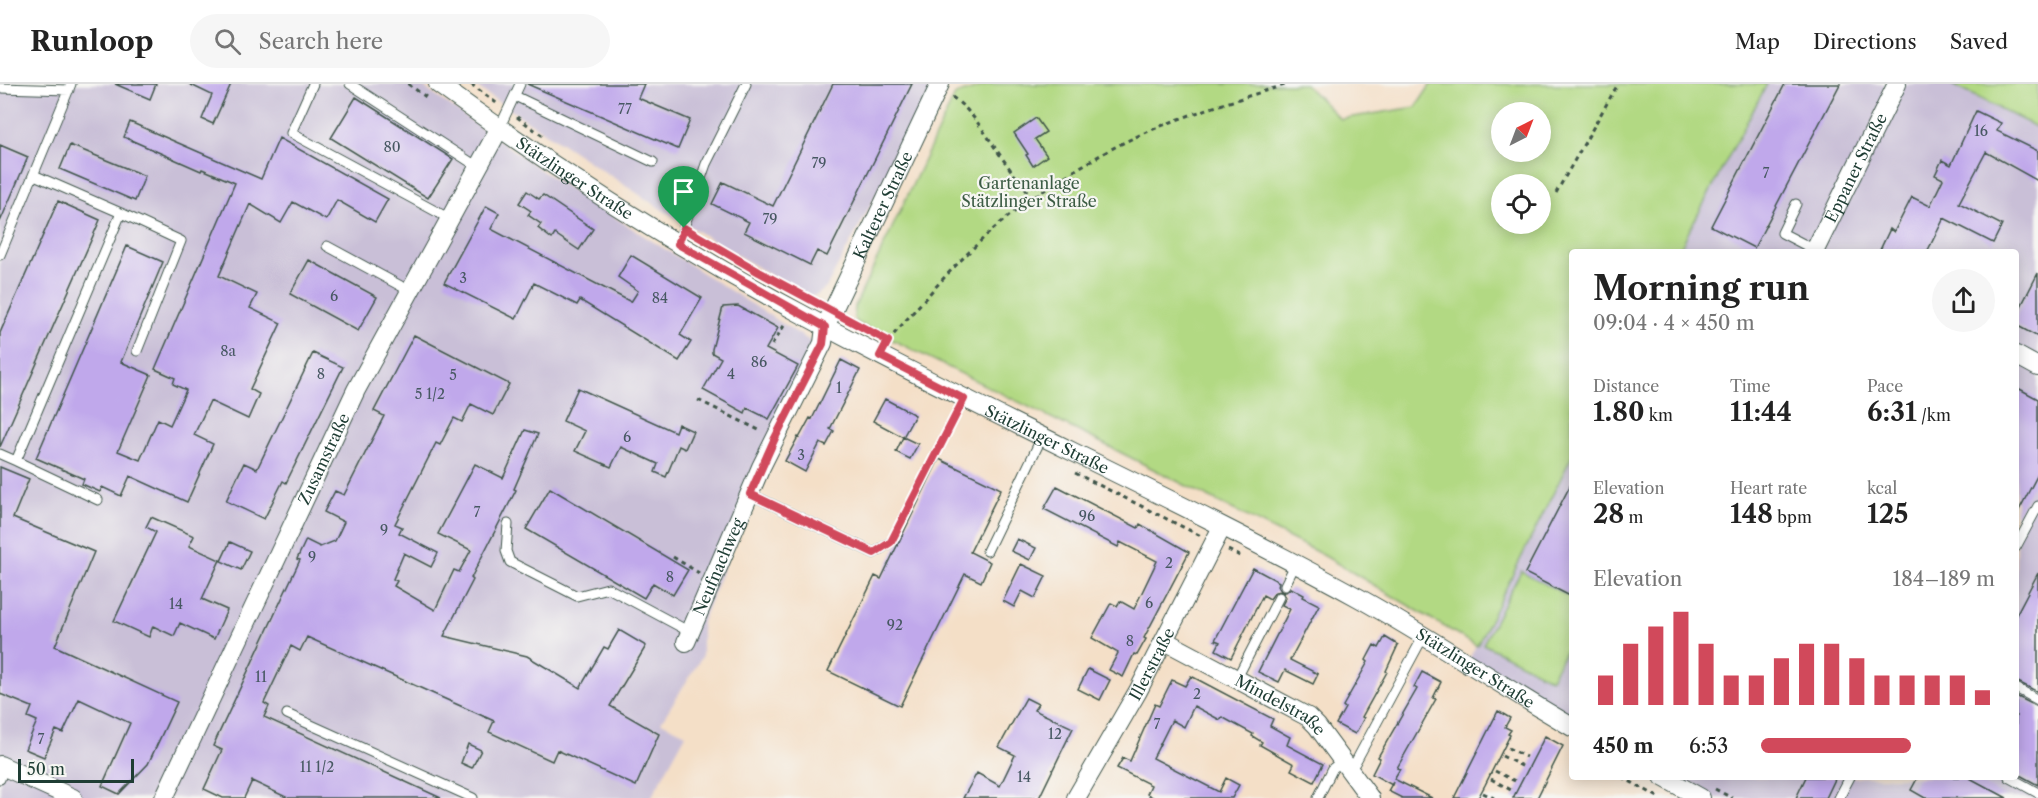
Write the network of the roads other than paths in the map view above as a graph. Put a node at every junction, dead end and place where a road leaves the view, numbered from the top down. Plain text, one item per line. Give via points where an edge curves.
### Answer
1 (313, 84) edge
2 (350, 84) edge
3 (438, 84) edge
4 (520, 84) edge
5 (746, 84) edge
6 (1897, 84) edge
7 (938, 86) edge
8 (70, 87) edge
9 (0, 88) edge
10 (515, 96) junction
11 (499, 129) junction
12 (653, 162) dead end
13 (478, 167) junction
14 (34, 175) junction
15 (1796, 204) dead end
16 (121, 213) junction
17 (450, 219) junction
18 (678, 244) junction
19 (327, 246) dead end
20 (1812, 249) edge
21 (1817, 249) edge
22 (0, 255) edge
23 (410, 291) junction
24 (825, 327) junction
25 (137, 351) dead end
26 (1042, 437) junction
27 (0, 454) edge
28 (16, 460) junction
29 (750, 494) junction
30 (98, 500) dead end
31 (2038, 506) edge
32 (508, 524) dead end
33 (1222, 527) junction
34 (2019, 541) edge
35 (891, 542) road end
36 (987, 551) dead end
37 (1295, 565) junction
38 (1285, 585) dead end
39 (1279, 597) dead end
40 (688, 637) joint
41 (1423, 637) junction
42 (1165, 640) junction
43 (1237, 678) junction
44 (2019, 690) edge
45 (2038, 700) edge
46 (287, 714) dead end
47 (1569, 725) edge
48 (1345, 764) junction
49 (1, 770) edge
50 (1668, 780) edge
51 (1848, 780) edge
52 (2014, 780) edge
53 (2038, 793) edge
54 (73, 798) edge
55 (164, 798) edge
56 (474, 798) edge
57 (1076, 798) edge
58 (1318, 798) edge
59 (1370, 798) edge
60 (1701, 798) edge
61 (1839, 798) edge

1 - 17 lane via 291,133
2 - 13 lane
3 - 11 street, Stätzlinger Straße
4 - 10 lane
5 - 18 lane via 706,164
6 - 21 street, Eppaner Straße
7 - 24 street, Kalterer Straße
8 - 9 lane
8 - 14 lane
10 - 11 lane
10 - 12 lane
11 - 13 street, Zusamstraße
11 - 18 street, Stätzlinger Straße
13 - 17 street, Zusamstraße
14 - 16 lane
14 - 22 lane
15 - 20 lane via 1782,233
16 - 25 lane via 181,241
16 - 28 lane
17 - 23 street, Zusamstraße
18 - 24 street, Stätzlinger Straße
19 - 23 lane
23 - 55 street, Zusamstraße via 356,390
24 - 26 street, Stätzlinger Straße via 884,348 964,399
24 - 29 street, Neufnachweg via 823,344
26 - 33 street, Stätzlinger Straße
26 - 36 lane
27 - 28 lane
28 - 30 lane
29 - 35 lane via 874,553
29 - 40 street, Neufnachweg
31 - 34 lane
32 - 40 lane via 506,551 510,562 577,596 608,588
33 - 37 street, Stätzlinger Straße
33 - 42 street, Illerstraße
37 - 38 lane
37 - 41 street, Stätzlinger Straße
39 - 43 lane
41 - 47 street, Stätzlinger Straße
41 - 48 lane via 1355,763
42 - 43 street, Mindelstraße
42 - 57 street, Illerstraße
43 - 48 street, Mindelstraße via 1308,717
44 - 45 lane
46 - 56 lane
48 - 58 lane via 1333,768
48 - 59 street, Mindelstraße
49 - 54 street
50 - 60 street
51 - 61 lane
52 - 53 lane

